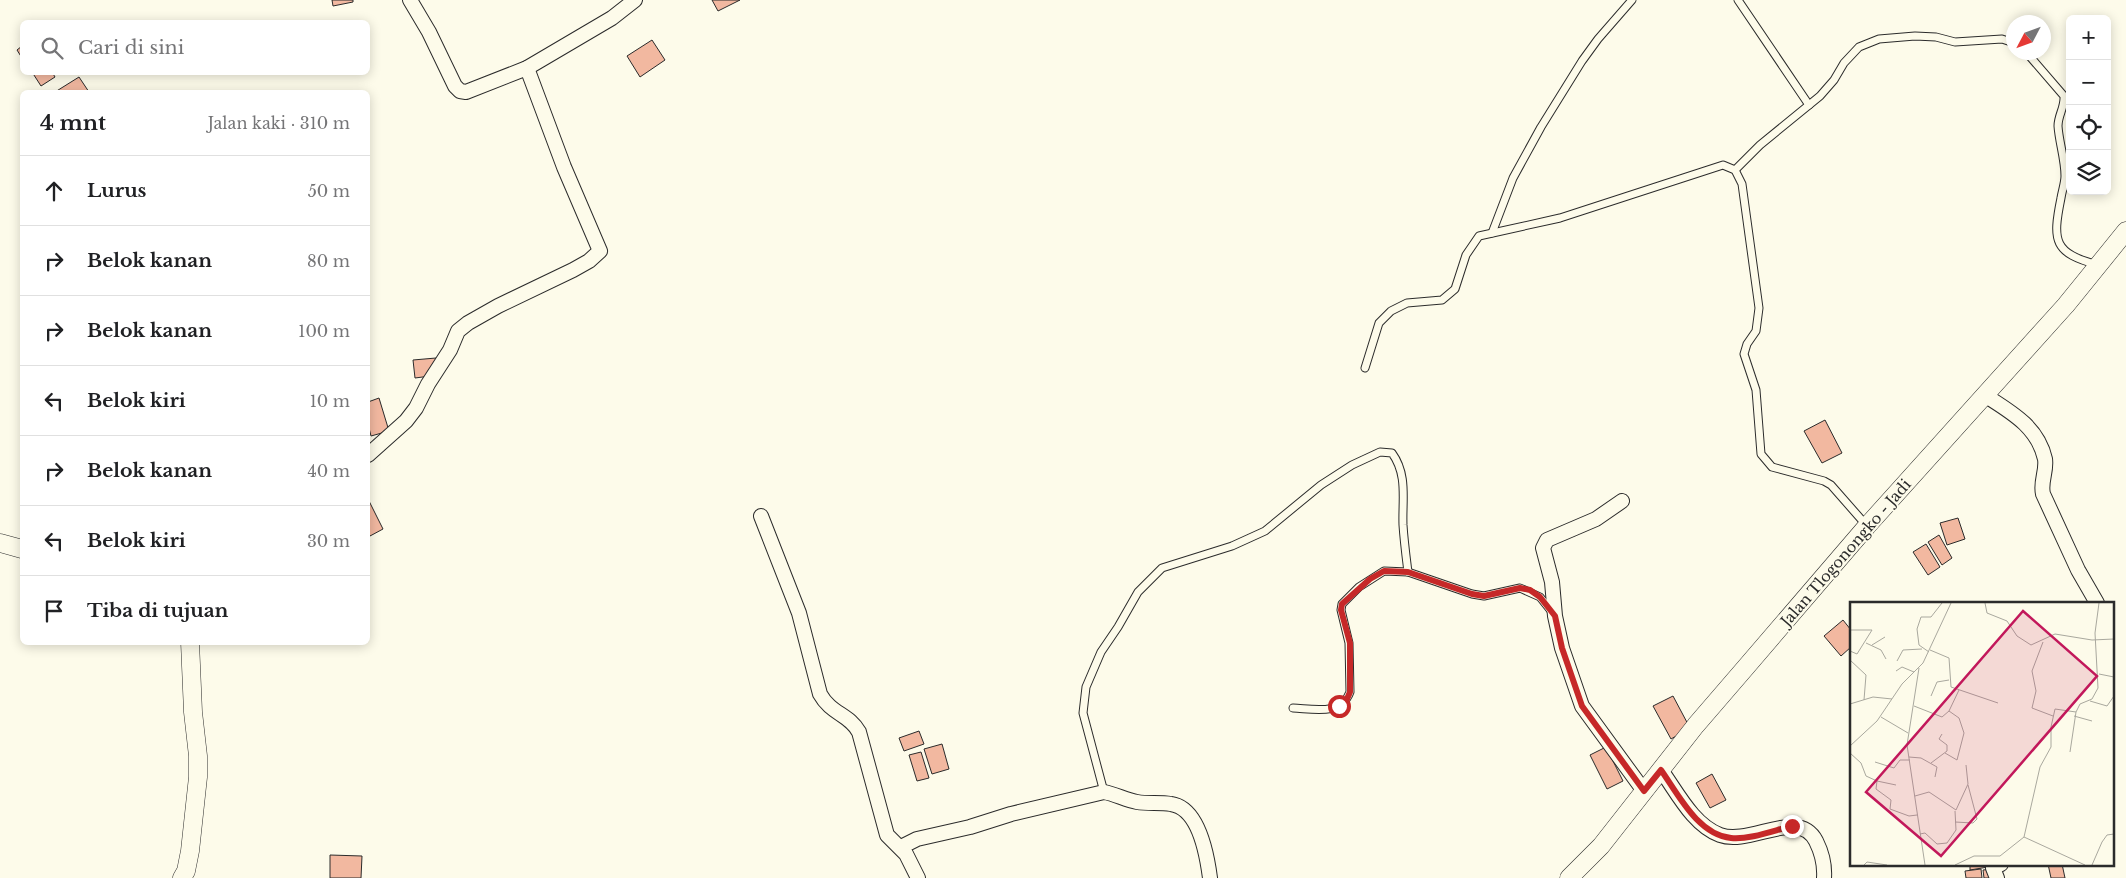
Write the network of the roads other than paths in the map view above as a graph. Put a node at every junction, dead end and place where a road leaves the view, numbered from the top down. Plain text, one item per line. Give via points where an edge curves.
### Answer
1 (410, 0) edge
2 (634, 0) edge
3 (1632, 0) edge
4 (1738, 0) edge
5 (2006, 40) edge
6 (2033, 60) edge
7 (526, 68) junction
8 (1809, 105) junction
9 (1736, 170) junction
10 (2126, 231) edge
11 (1492, 233) junction
12 (2098, 266) junction
13 (1365, 368) dead end
14 (1986, 396) junction
15 (370, 452) edge
16 (1622, 500) dead end
17 (761, 516) dead end
18 (1867, 526) junction
19 (0, 543) edge
20 (20, 548) edge
21 (1408, 572) junction
22 (2096, 602) edge
23 (1555, 616) junction
24 (190, 645) edge
25 (1293, 708) dead end
26 (1661, 770) junction
27 (1644, 791) junction
28 (1104, 792) junction
29 (901, 847) junction
30 (182, 878) edge
31 (918, 878) edge
32 (1210, 878) edge
33 (1569, 878) edge
34 (1824, 878) edge

1 - 7 street via 460,91 466,92
2 - 7 street via 612,18
3 - 11 lane via 1587,54 1541,127 1512,178
4 - 8 lane
5 - 8 lane via 1954,42 1915,36 1879,39 1859,47 1834,80
6 - 12 lane via 2064,96 2065,104 2058,124 2065,176 2056,222 2057,241 2071,256
7 - 15 street via 600,251 589,261 498,306 458,331 406,422
8 - 9 lane via 1760,145
9 - 11 lane via 1723,165 1560,218
9 - 18 lane via 1742,184 1759,308 1756,331 1744,354 1756,390 1761,454 1772,467 1830,485
10 - 12 street, Jalan Tlogonongko - Jadi
11 - 13 lane via 1479,236 1466,255 1456,289 1442,300 1406,303 1379,323
12 - 14 street, Jalan Tlogonongko - Jadi
14 - 18 street, Jalan Tlogonongko - Jadi
14 - 22 street via 2026,424 2040,447 2045,460 2043,494
16 - 23 street via 1596,519 1546,540 1546,563 1552,582
17 - 29 street via 800,613 820,694 826,704 855,724 882,824 890,840
18 - 26 street, Jalan Tlogonongko - Jadi
19 - 20 street
21 - 23 lane via 1484,596 1520,588 1540,597
21 - 25 lane via 1384,571 1359,587 1342,604 1350,652 1350,692 1347,699 1339,706 1324,710
21 - 28 lane via 1400,464 1392,454 1380,452 1321,485 1265,531 1232,546 1162,568 1138,592 1101,652 1086,687 1083,713
23 - 27 street via 1582,706
24 - 30 street via 198,777 190,851
26 - 27 street, Jalan Tlogonongko - Jadi
26 - 34 street via 1692,814 1717,834 1731,838 1792,826 1807,830 1823,857
27 - 33 street, Jalan Tlogonongko - Jadi via 1601,846
28 - 29 street via 916,839
28 - 32 street via 1136,802 1173,804 1182,808 1202,838
29 - 31 street

